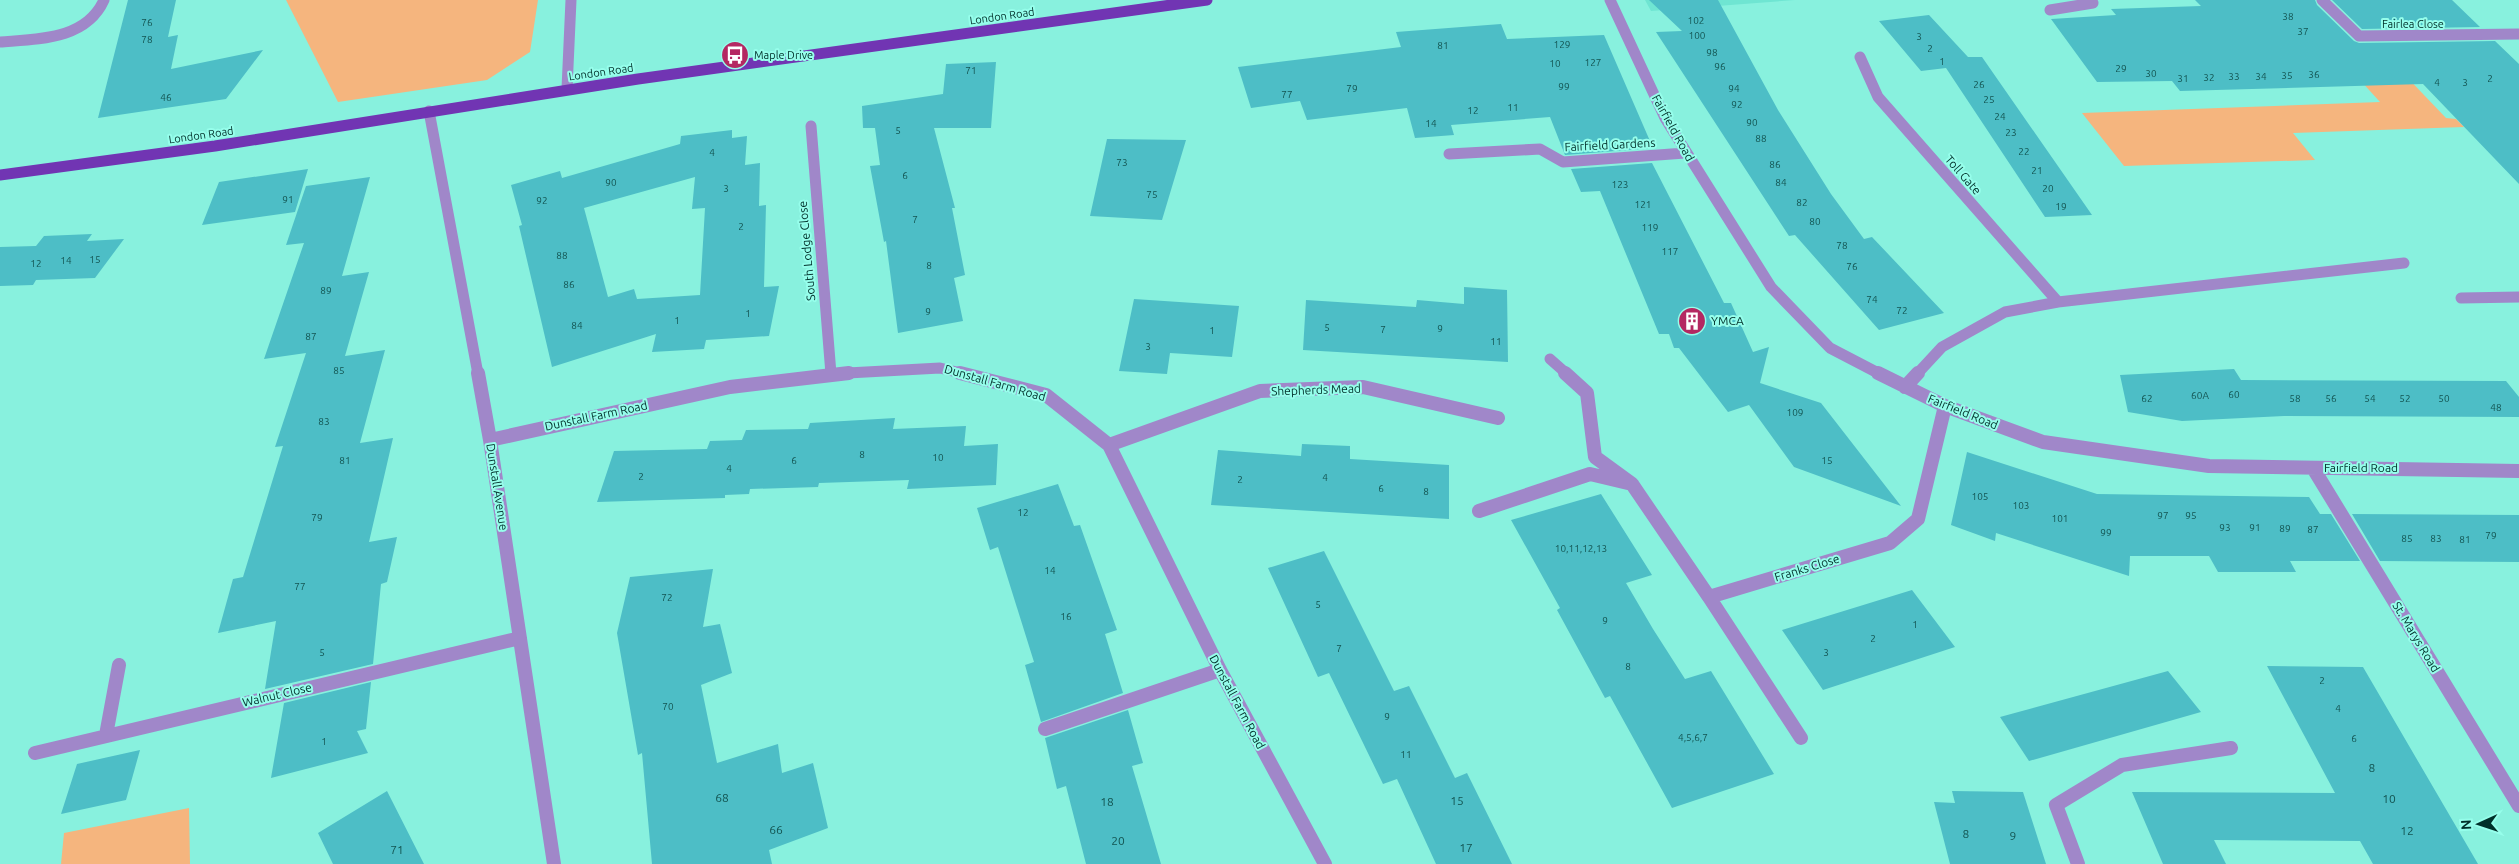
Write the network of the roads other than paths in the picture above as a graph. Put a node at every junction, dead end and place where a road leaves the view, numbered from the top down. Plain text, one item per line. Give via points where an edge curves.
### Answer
1 (104, 0) edge
2 (571, 0) edge
3 (1207, 0) edge
4 (1610, 0) edge
5 (2090, 0) edge
6 (2322, 0) edge
7 (2050, 10) dead end
8 (2519, 34) edge
9 (0, 42) edge
10 (1860, 57) dead end
11 (567, 90) junction
12 (429, 111) junction
13 (811, 126) dead end
14 (1685, 153) junction
15 (1449, 154) dead end
16 (0, 175) edge
17 (2404, 263) dead end
18 (2519, 297) edge
19 (2460, 298) dead end
20 (2058, 302) junction
21 (1550, 359) dead end
22 (830, 374) junction
23 (1904, 387) junction
24 (1944, 406) junction
25 (1498, 418) dead end
26 (490, 440) junction
27 (1109, 445) junction
28 (2313, 468) junction
29 (2519, 471) edge
30 (1632, 484) junction
31 (1479, 511) dead end
32 (1709, 597) junction
33 (520, 638) junction
34 (118, 665) dead end
35 (1220, 670) junction
36 (1045, 729) dead end
37 (106, 735) junction
38 (1801, 738) dead end
39 (2231, 748) dead end
40 (35, 753) dead end
41 (2519, 806) edge
42 (554, 864) edge
43 (1324, 864) edge
44 (2078, 864) edge

1 - 9 street via 97,15 73,32 48,38
2 - 11 street
3 - 11 main road, London Road
4 - 14 street, Fairfield Road via 1665,118
5 - 7 street via 2093,3
6 - 8 street, Fairlea Close via 2359,36
10 - 20 street, Toll Gate via 1878,97
11 - 12 main road, London Road
12 - 16 main road, London Road via 214,146
12 - 26 street, Dunstall Avenue
13 - 22 street, South Lodge Close
14 - 15 street, Fairfield Gardens via 1563,162 1540,149
14 - 23 street, Fairfield Road via 1771,287 1830,348
17 - 20 street
18 - 19 street
20 - 23 street via 2005,312 1942,347
21 - 30 street via 1587,393 1595,457
22 - 26 street, Dunstall Farm Road via 730,386
22 - 27 street, Dunstall Farm Road via 940,368 1046,395
23 - 24 street, Fairfield Road
24 - 28 street, Fairfield Road via 2043,442 2209,466
24 - 32 street, Franks Close via 1918,519 1890,543
25 - 27 street, Shepherds Mead via 1363,387 1260,391
26 - 33 street, Dunstall Avenue
27 - 35 street, Dunstall Farm Road
28 - 29 street, Fairfield Road
28 - 41 street, St. Marys Road
30 - 31 street via 1590,474
30 - 32 street
32 - 38 street
33 - 37 street, Walnut Close
33 - 42 street, Dunstall Avenue
34 - 37 street
35 - 36 street
35 - 43 street, Dunstall Farm Road
37 - 40 street, Walnut Close
39 - 44 street via 2122,765 2056,805

